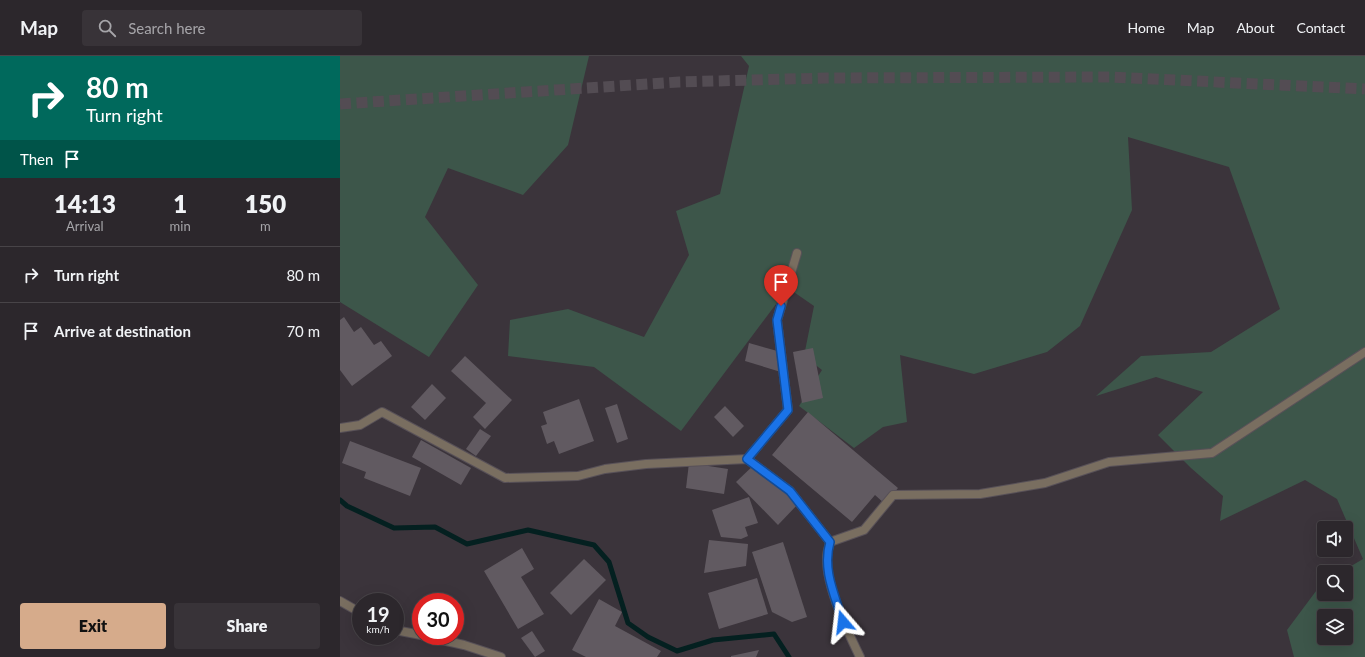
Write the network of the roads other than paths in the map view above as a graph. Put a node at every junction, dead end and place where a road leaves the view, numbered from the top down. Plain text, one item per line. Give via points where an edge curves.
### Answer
1 (797, 253) dead end
2 (1365, 352) edge
3 (340, 428) edge
4 (747, 459) junction
5 (830, 542) junction
6 (340, 601) edge
7 (352, 608) edge
8 (464, 645) edge
9 (501, 657) edge
10 (860, 657) edge

1 - 4 street via 777,320 788,410
2 - 5 street via 1212,453 1109,462 1045,483 980,494 893,495 864,530
3 - 4 street via 360,425 382,412 505,478 578,476 605,469 646,464
4 - 5 street via 790,491
5 - 10 street via 827,555 828,572 843,622
6 - 7 street
8 - 9 street

